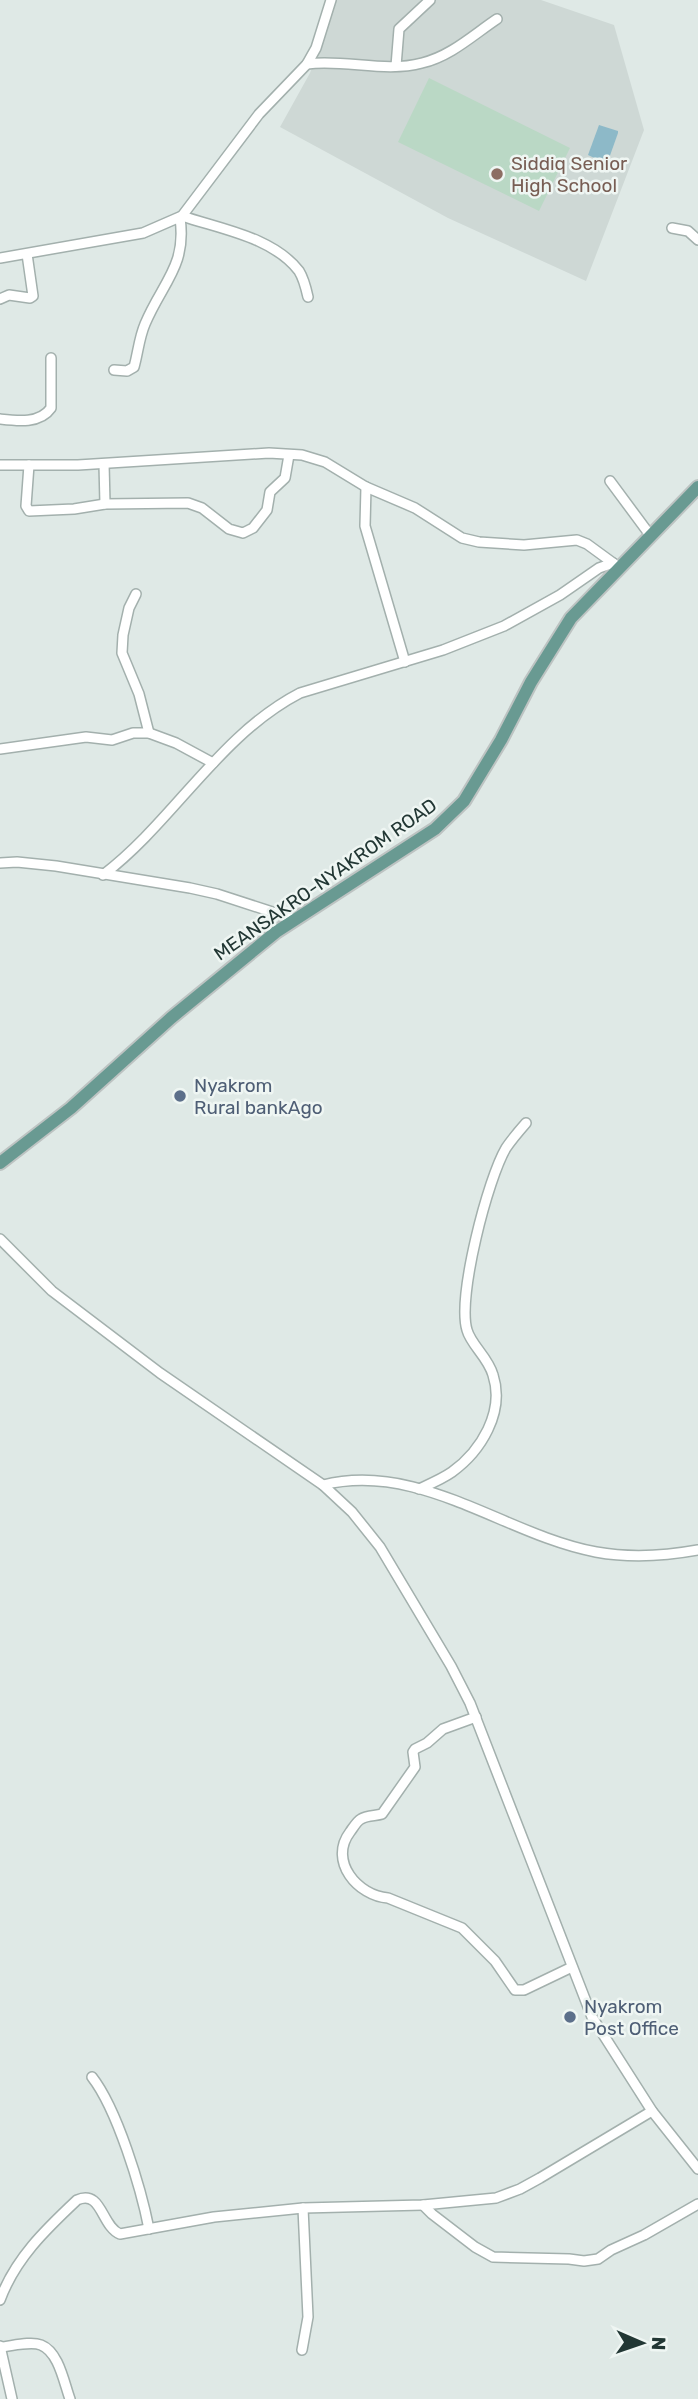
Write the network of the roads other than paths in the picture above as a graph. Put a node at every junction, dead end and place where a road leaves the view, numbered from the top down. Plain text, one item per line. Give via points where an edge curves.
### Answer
1 (331, 0) edge
2 (430, 0) edge
3 (497, 19) dead end
4 (307, 65) junction
5 (396, 66) junction
6 (181, 217) junction
7 (672, 228) dead end
8 (698, 240) edge
9 (27, 254) junction
10 (0, 258) edge
11 (308, 297) dead end
12 (0, 299) edge
13 (51, 358) dead end
14 (114, 370) dead end
15 (0, 419) edge
16 (289, 455) junction
17 (104, 464) junction
18 (0, 465) edge
19 (29, 465) junction
20 (610, 481) dead end
21 (366, 487) junction
22 (698, 487) edge
23 (105, 504) junction
24 (650, 536) junction
25 (616, 565) junction
26 (136, 593) dead end
27 (405, 662) junction
28 (149, 733) junction
29 (0, 749) edge
30 (214, 763) junction
31 (0, 863) edge
32 (103, 875) junction
33 (295, 919) junction
34 (526, 1123) dead end
35 (0, 1163) edge
36 (0, 1239) edge
37 (323, 1485) junction
38 (419, 1489) junction
39 (698, 1550) edge
40 (476, 1717) junction
41 (572, 1967) junction
42 (92, 2077) dead end
43 (652, 2110) junction
44 (698, 2169) edge
45 (698, 2204) edge
46 (423, 2205) junction
47 (303, 2208) junction
48 (149, 2229) junction
49 (0, 2300) edge
50 (1, 2347) edge
51 (302, 2350) dead end
52 (12, 2399) edge
53 (69, 2399) edge

1 - 4 street
2 - 5 street via 399,29
3 - 5 street via 447,54
4 - 5 street
4 - 6 street via 259,114
6 - 9 street via 143,233
6 - 11 street via 278,252 298,270
6 - 14 street via 177,266 145,325 134,367
7 - 8 street via 688,231
9 - 10 street
9 - 12 street via 33,296
13 - 15 street via 48,413 34,420
16 - 17 street
16 - 21 street via 325,462
16 - 23 street via 285,478 270,492 267,510 243,533 224,526 195,505
17 - 19 street
17 - 23 street
18 - 19 street
19 - 23 street via 29,511
20 - 24 street
21 - 25 street via 415,508 462,537 524,545 577,540
21 - 27 street via 365,526
22 - 24 main road, MEANSAKRO-NYAKROM ROAD
24 - 25 main road, MEANSAKRO-NYAKROM ROAD
25 - 27 street via 599,568 504,626
25 - 33 main road, MEANSAKRO-NYAKROM ROAD via 557,638 464,801 426,835
26 - 28 street via 122,635 122,653
27 - 30 street via 300,693 279,704
28 - 29 street
28 - 30 street
30 - 32 street via 123,860
31 - 32 street via 56,866
32 - 33 street via 218,894
33 - 35 main road, MEANSAKRO-NYAKROM ROAD via 206,988 71,1108
34 - 38 street via 505,1150 485,1199 468,1284 467,1331 493,1375 498,1396 494,1418 471,1456 451,1473
36 - 37 street via 52,1292
37 - 38 street via 342,1480
37 - 40 street via 352,1511 380,1547
38 - 39 street via 596,1552 647,1556
40 - 41 street
40 - 41 street via 443,1729 415,1749 415,1767 382,1814 360,1819 346,1837 346,1870 375,1897 462,1928 495,1961 514,1990 524,1990
41 - 43 street via 592,2017
42 - 48 street via 105,2096 128,2155
43 - 44 street
43 - 46 street via 520,2189 496,2198
45 - 46 street via 598,2259 584,2261 493,2257
46 - 47 street
47 - 48 street
47 - 51 street via 308,2317
48 - 49 street via 120,2234 91,2198 76,2200 24,2255
50 - 52 street
50 - 53 street via 37,2344 47,2349

